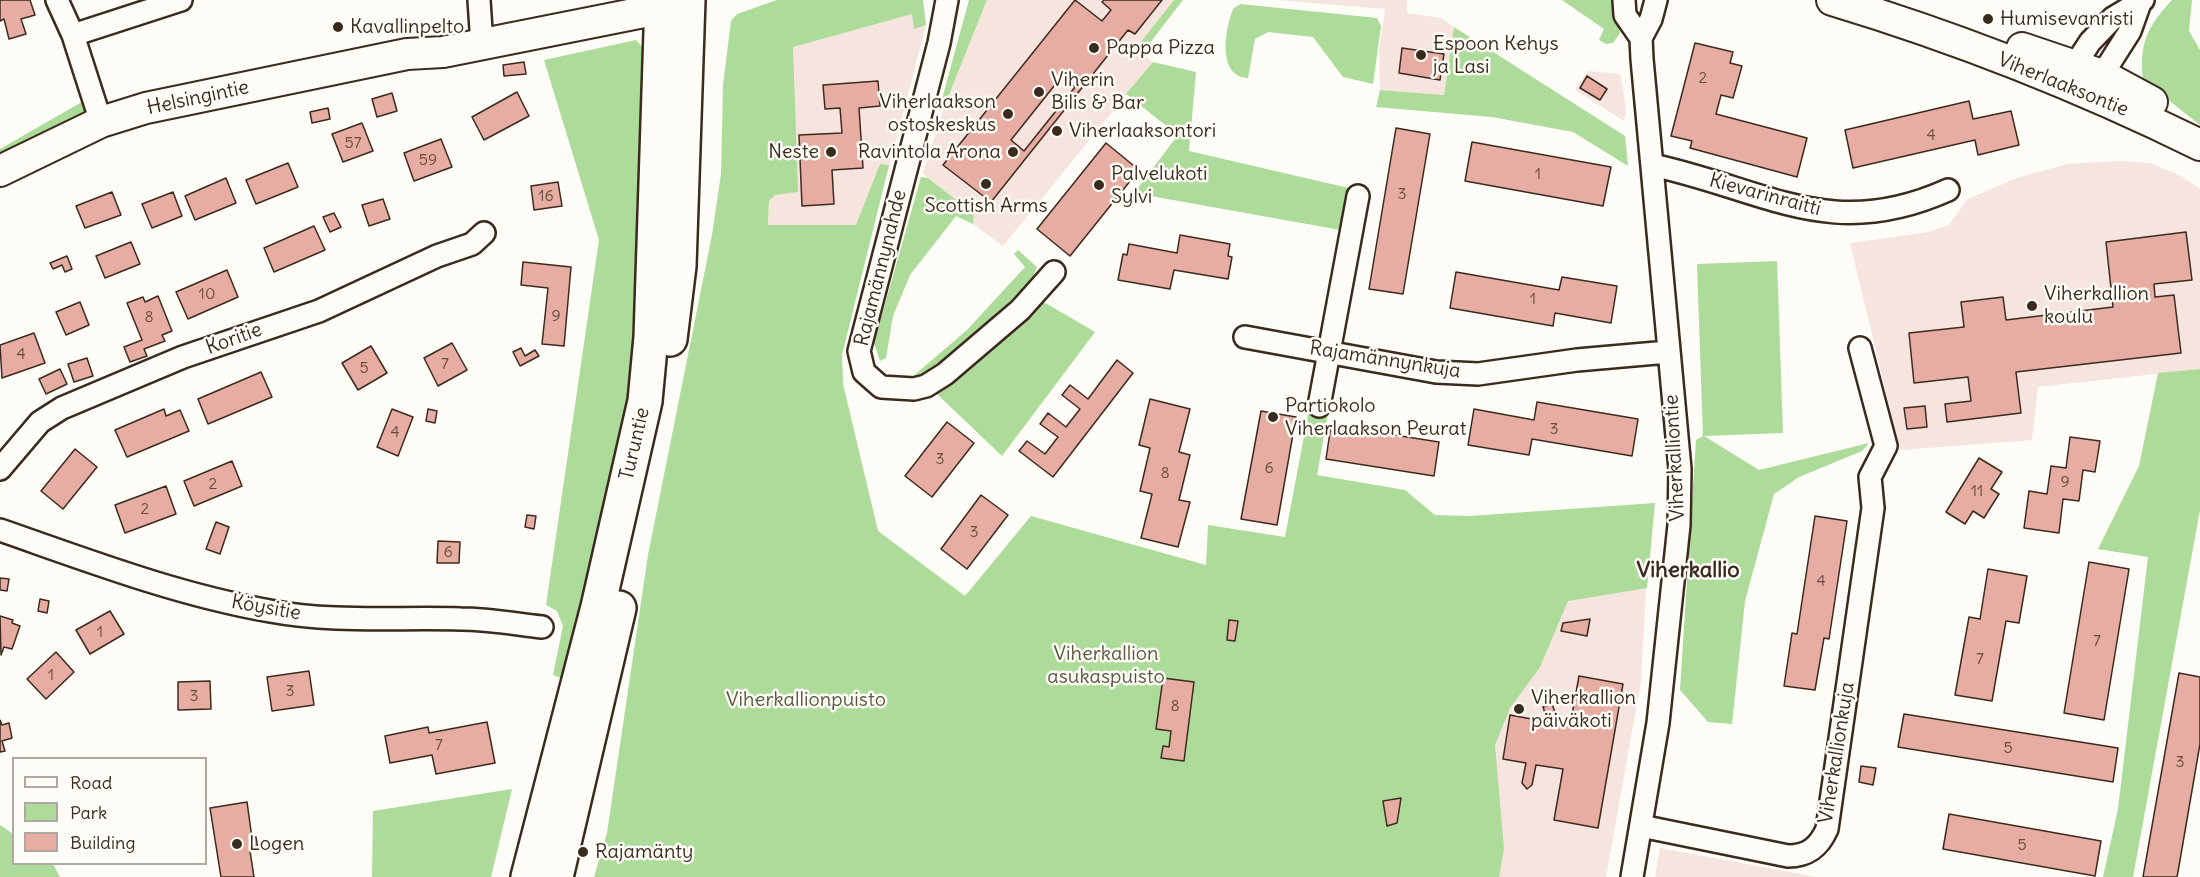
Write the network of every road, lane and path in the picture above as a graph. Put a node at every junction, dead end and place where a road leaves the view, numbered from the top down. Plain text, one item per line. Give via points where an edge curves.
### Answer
1 (57, 0) edge
2 (181, 0) edge
3 (607, 0) edge
4 (947, 0) edge
5 (1624, 0) edge
6 (1656, 0) edge
7 (1832, 0) edge
8 (680, 2) edge
9 (2141, 2) edge
10 (481, 24) edge
11 (73, 35) junction
12 (1641, 38) junction
13 (2085, 76) junction
14 (101, 122) junction
15 (2200, 143) edge
16 (1652, 165) junction
17 (0, 171) edge
18 (1948, 190) dead end
19 (1358, 196) dead end
20 (484, 233) dead end
21 (1054, 272) dead end
22 (1245, 337) dead end
23 (1860, 348) dead end
24 (1329, 352) junction
25 (1668, 352) junction
26 (1318, 406) dead end
27 (0, 469) edge
28 (0, 530) edge
29 (542, 627) dead end
30 (1641, 826) junction
31 (528, 877) edge
32 (556, 877) edge
33 (1632, 877) edge

1 - 11 street
2 - 11 street
3 - 10 main road, Helsingintie
4 - 21 street, Rajamännynahde via 859,351 864,372 881,387 926,386 1020,310
5 - 12 street, Viherkalliontie via 1625,15
6 - 12 street, Viherkalliontie
7 - 13 main road, Viherlaaksontie
8 - 10 main road, Helsingintie
8 - 31 main road, Turuntie via 645,401 598,607
8 - 32 main road, Turuntie via 679,266 672,329 618,612
9 - 13 street via 2130,31
9 - 13 street via 2113,18 2090,42
10 - 14 main road, Helsingintie via 440,37 407,54 146,108
11 - 14 street
12 - 16 street, Viherkalliontie
13 - 15 main road, Viherlaaksontie
14 - 17 main road, Helsingintie
16 - 18 street, Kievarinraitti via 1826,213 1875,213 1918,203
16 - 25 street, Viherkalliontie
19 - 24 street
20 - 27 street, Koritie via 472,244 437,256 319,311 183,357 62,408 40,422
22 - 24 street, Rajamännynkuja
23 - 30 street, Viherkallionkuja via 1886,446 1870,477 1873,508 1827,829 1822,841 1812,851 1788,856
24 - 25 street, Rajamännynkuja via 1436,372 1478,374
24 - 26 street
25 - 30 street, Viherkalliontie via 1680,469 1679,525 1658,723
28 - 29 street, Köysitie via 132,576 271,612 405,621 462,618
30 - 33 street, Viherkalliontie

